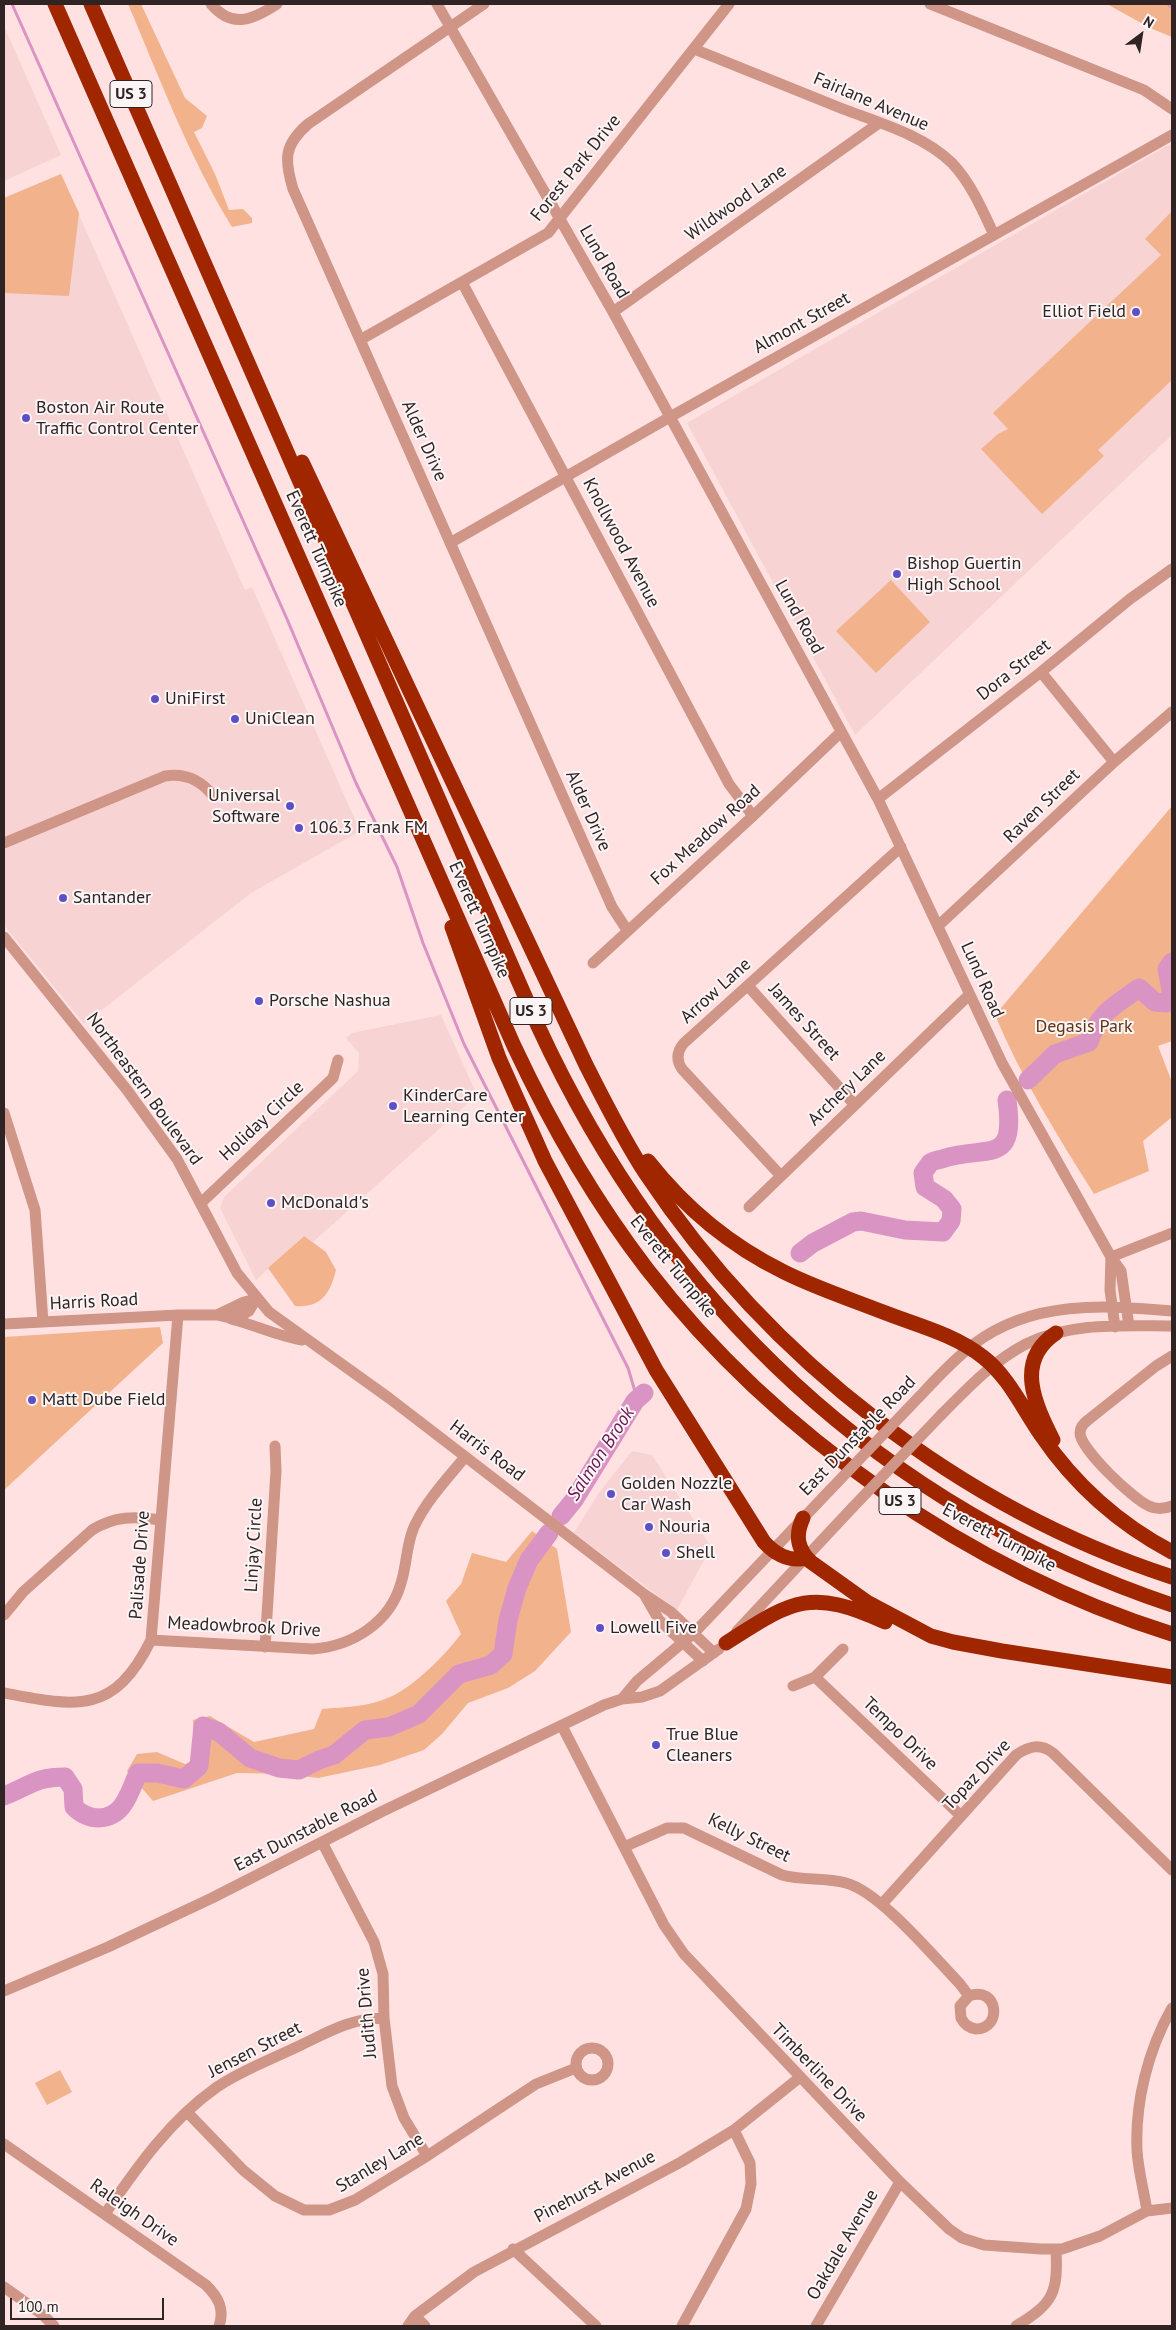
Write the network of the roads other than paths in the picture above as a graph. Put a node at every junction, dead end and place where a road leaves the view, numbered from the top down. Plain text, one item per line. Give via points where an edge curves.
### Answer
1 (55, 4) edge
2 (91, 4) edge
3 (211, 4) edge
4 (277, 4) edge
5 (437, 4) edge
6 (484, 4) edge
7 (729, 4) edge
8 (930, 4) edge
9 (450, 27) junction
10 (694, 49) junction
11 (1172, 110) edge
12 (879, 123) junction
13 (1172, 134) edge
14 (171, 184) junction
15 (560, 220) junction
16 (994, 235) junction
17 (462, 284) junction
18 (613, 312) junction
19 (360, 340) junction
20 (670, 416) junction
21 (566, 476) junction
22 (450, 543) junction
23 (1172, 569) edge
24 (1040, 672) junction
25 (1172, 712) edge
26 (841, 732) junction
27 (1114, 762) junction
28 (213, 796) dead end
29 (878, 799) junction
30 (753, 816) junction
31 (416, 824) junction
32 (4, 843) edge
33 (901, 847) junction
34 (938, 926) junction
35 (628, 930) junction
36 (4, 937) edge
37 (593, 963) dead end
38 (748, 986) junction
39 (969, 994) junction
40 (338, 1060) dead end
41 (586, 1065) junction
42 (855, 1105) junction
43 (4, 1113) edge
44 (781, 1176) junction
45 (202, 1202) junction
46 (748, 1207) dead end
47 (1172, 1233) edge
48 (1111, 1257) junction
49 (256, 1299) junction
50 (1112, 1307) junction
51 (1127, 1307) junction
52 (1172, 1310) edge
53 (178, 1315) junction
54 (217, 1315) junction
55 (230, 1318) junction
56 (43, 1322) junction
57 (4, 1324) edge
58 (1130, 1326) junction
59 (1172, 1326) edge
60 (1115, 1327) junction
61 (1056, 1333) junction
62 (306, 1341) junction
63 (969, 1348) junction
64 (1172, 1356) edge
65 (993, 1366) junction
66 (275, 1446) dead end
67 (465, 1457) junction
68 (1098, 1502) junction
69 (1172, 1506) edge
70 (803, 1518) junction
71 (160, 1520) junction
72 (772, 1550) junction
73 (1172, 1552) edge
74 (807, 1558) junction
75 (1172, 1577) edge
76 (644, 1594) junction
77 (1172, 1605) edge
78 (4, 1615) edge
79 (694, 1633) junction
80 (1172, 1634) edge
81 (932, 1636) junction
82 (151, 1640) junction
83 (683, 1642) junction
84 (266, 1647) junction
85 (720, 1648) junction
86 (843, 1650) dead end
87 (703, 1661) junction
88 (815, 1677) junction
89 (1172, 1677) edge
90 (793, 1686) dead end
91 (4, 1693) edge
92 (622, 1698) junction
93 (562, 1726) junction
94 (961, 1816) junction
95 (322, 1842) junction
96 (624, 1847) junction
97 (1172, 1870) edge
98 (882, 1904) junction
99 (4, 1991) edge
100 (968, 1996) dead end
101 (1172, 2008) edge
102 (384, 2018) junction
103 (576, 2068) dead end
104 (799, 2078) junction
105 (188, 2112) junction
106 (734, 2130) junction
107 (4, 2144) edge
108 (427, 2156) junction
109 (900, 2182) junction
110 (1172, 2208) edge
111 (1147, 2211) junction
112 (105, 2214) junction
113 (513, 2249) junction
114 (1056, 2249) junction
115 (4, 2287) edge
116 (415, 2316) junction
117 (54, 2326) edge
118 (219, 2326) edge
119 (408, 2326) edge
120 (426, 2326) edge
121 (596, 2326) edge
122 (682, 2326) edge
123 (816, 2326) edge
124 (1016, 2326) edge

1 - 31 highway, Everett Turnpike / US 3
2 - 14 highway, Everett Turnpike / US 3
3 - 4 street via 224,16 242,20
5 - 9 street, Lund Road
6 - 9 street, Alder Drive
7 - 10 street, Forest Park Drive
8 - 11 street via 1144,90
9 - 15 street, Lund Road
9 - 19 street, Alder Drive via 308,124 292,141 287,152 286,167 293,189
10 - 12 street, Fairlane Avenue
10 - 15 street, Forest Park Drive
12 - 16 street, Fairlane Avenue via 929,146 952,164 984,212
12 - 18 street, Wildwood Lane
13 - 16 street, Almont Street
14 - 41 highway
14 - 77 highway, Everett Turnpike / US 3 via 546,1043 588,1126 649,1221 694,1280 751,1342 812,1400 871,1448 933,1491 1006,1534 1091,1574
15 - 17 street, Forest Park Drive via 548,233
15 - 18 street, Lund Road
16 - 20 street, Almont Street
17 - 19 street, Forest Park Drive
17 - 21 street, Knollwood Avenue
18 - 20 street, Lund Road
19 - 22 street, Alder Drive
20 - 21 street, Almont Street
20 - 26 street, Lund Road
21 - 22 street, Almont Street
21 - 30 street, Knollwood Avenue via 729,784
22 - 35 street, Alder Drive via 612,907
23 - 24 street, Dora Street
24 - 27 street
24 - 29 street, Dora Street
25 - 27 street, Raven Street
26 - 29 street, Lund Road
26 - 30 street, Fox Meadow Road
27 - 34 street, Raven Street
28 - 32 street via 192,778 165,776
29 - 33 street, Lund Road
30 - 35 street, Fox Meadow Road
31 - 72 highway via 491,1037 533,1137 656,1370 761,1538
31 - 80 highway, Everett Turnpike / US 3 via 514,1046 556,1130 620,1233 696,1327 755,1387 807,1432 926,1519 1042,1582 1110,1612
33 - 34 street, Lund Road
33 - 38 street, Arrow Lane
34 - 39 street, Lund Road
35 - 37 street, Fox Meadow Road
36 - 45 street, Northeastern Boulevard via 149,1119
38 - 42 street, James Street
38 - 44 street, Arrow Lane via 684,1043 678,1052 678,1062
39 - 42 street, Archery Lane
39 - 48 street, Lund Road via 1013,1085
40 - 45 street, Holiday Circle via 333,1078
41 - 63 highway via 627,1132 656,1171 684,1202 723,1235 790,1275
41 - 75 highway via 628,1146 676,1217 738,1292 808,1362 887,1426 981,1489 1087,1544
42 - 44 street, Archery Lane
43 - 56 street via 35,1210
44 - 46 street, Archery Lane
45 - 49 street, Northeastern Boulevard via 237,1273
47 - 48 street
48 - 50 street, Lund Road
48 - 51 street, Lund Road via 1121,1271
49 - 54 street, Harris Road
49 - 55 street via 249,1311
49 - 62 street, Harris Road
50 - 51 street, East Dunstable Road
50 - 60 street, Lund Road
50 - 63 street, East Dunstable Road via 1072,1308 1037,1314 1004,1326
51 - 52 street, East Dunstable Road
51 - 58 street, Lund Road
53 - 54 street, Harris Road
53 - 56 street, Harris Road
53 - 71 street, Palisade Drive
54 - 55 street, Harris Road
55 - 62 street, Harris Road
56 - 57 street, Harris Road
58 - 59 street, East Dunstable Road
58 - 60 street, East Dunstable Road
60 - 61 street, East Dunstable Road
61 - 65 street, East Dunstable Road via 1024,1345
61 - 68 highway via 1035,1357 1031,1370 1032,1386 1053,1440 1071,1470
62 - 67 street, Harris Road via 389,1398
63 - 65 highway
63 - 70 street, East Dunstable Road, bridge
64 - 69 street via 1088,1420 1080,1430 1087,1447 1126,1490 1157,1509
65 - 68 highway via 1055,1455
65 - 74 street, East Dunstable Road, bridge via 941,1415
66 - 84 street, Linjay Circle
67 - 76 street, Harris Road
67 - 84 street, Meadowbrook Drive via 420,1515 413,1530 397,1595 374,1624 350,1641 332,1648
68 - 73 highway via 1127,1525
70 - 72 street, East Dunstable Road
70 - 74 highway via 798,1539
71 - 78 street via 131,1517 105,1522 23,1592
71 - 82 street, Palisade Drive
72 - 74 highway via 789,1559
72 - 79 street, East Dunstable Road
74 - 81 highway via 859,1597
74 - 85 street, East Dunstable Road
76 - 79 street, Harris Road via 665,1607
76 - 83 street, Harris Road via 654,1614
79 - 83 street, East Dunstable Road
79 - 85 street, Harris Road
81 - 85 highway via 900,1629 844,1605 816,1602 778,1611
81 - 89 highway via 1002,1651
82 - 84 street, Meadowbrook Drive
82 - 91 street, Palisade Drive via 121,1686 99,1698 56,1703
83 - 87 street, Harris Road
83 - 92 street, East Dunstable Road
85 - 87 street, East Dunstable Road
86 - 88 street
87 - 92 street, East Dunstable Road via 654,1694
88 - 90 street
88 - 94 street, Tempo Drive
92 - 93 street, East Dunstable Road
93 - 95 street, East Dunstable Road
93 - 96 street, Timberline Drive
94 - 97 street, Topaz Drive via 1016,1755 1027,1748 1040,1747 1053,1754
94 - 98 street, Topaz Drive
95 - 99 street, East Dunstable Road via 140,1932
95 - 102 street, Judith Drive via 374,1942 383,1974
96 - 98 street, Kelly Street via 667,1828 684,1828 770,1870 792,1878 846,1882 859,1887
96 - 104 street, Timberline Drive via 680,1949
98 - 100 street, Kelly Street
101 - 111 street via 1155,2043 1138,2114 1137,2151
102 - 105 street, Jensen Street via 356,2020 268,2060 218,2087
102 - 108 street, Judith Drive via 388,2061 397,2103
103 - 108 street, Stanley Lane via 536,2084
104 - 106 street, Pinehurst Avenue
104 - 109 street, Timberline Drive
105 - 108 street, Stanley Lane via 259,2184 290,2205 304,2210 316,2212 342,2207
105 - 112 street, Jensen Street via 154,2146
106 - 113 street, Pinehurst Avenue via 681,2162
106 - 122 street via 750,2163 748,2202 741,2222
107 - 112 street, Raleigh Drive
109 - 114 street, Timberline Drive via 962,2238 984,2245
109 - 123 street, Oakdale Avenue
110 - 111 street, Timberline Drive
111 - 114 street, Timberline Drive via 1086,2243
112 - 118 street, Raleigh Drive via 210,2289 221,2306
113 - 116 street, Pinehurst Avenue via 474,2272
113 - 121 street
114 - 124 street via 1056,2281 1051,2296 1039,2311
115 - 117 street
116 - 119 street, Pinehurst Avenue
116 - 120 street

